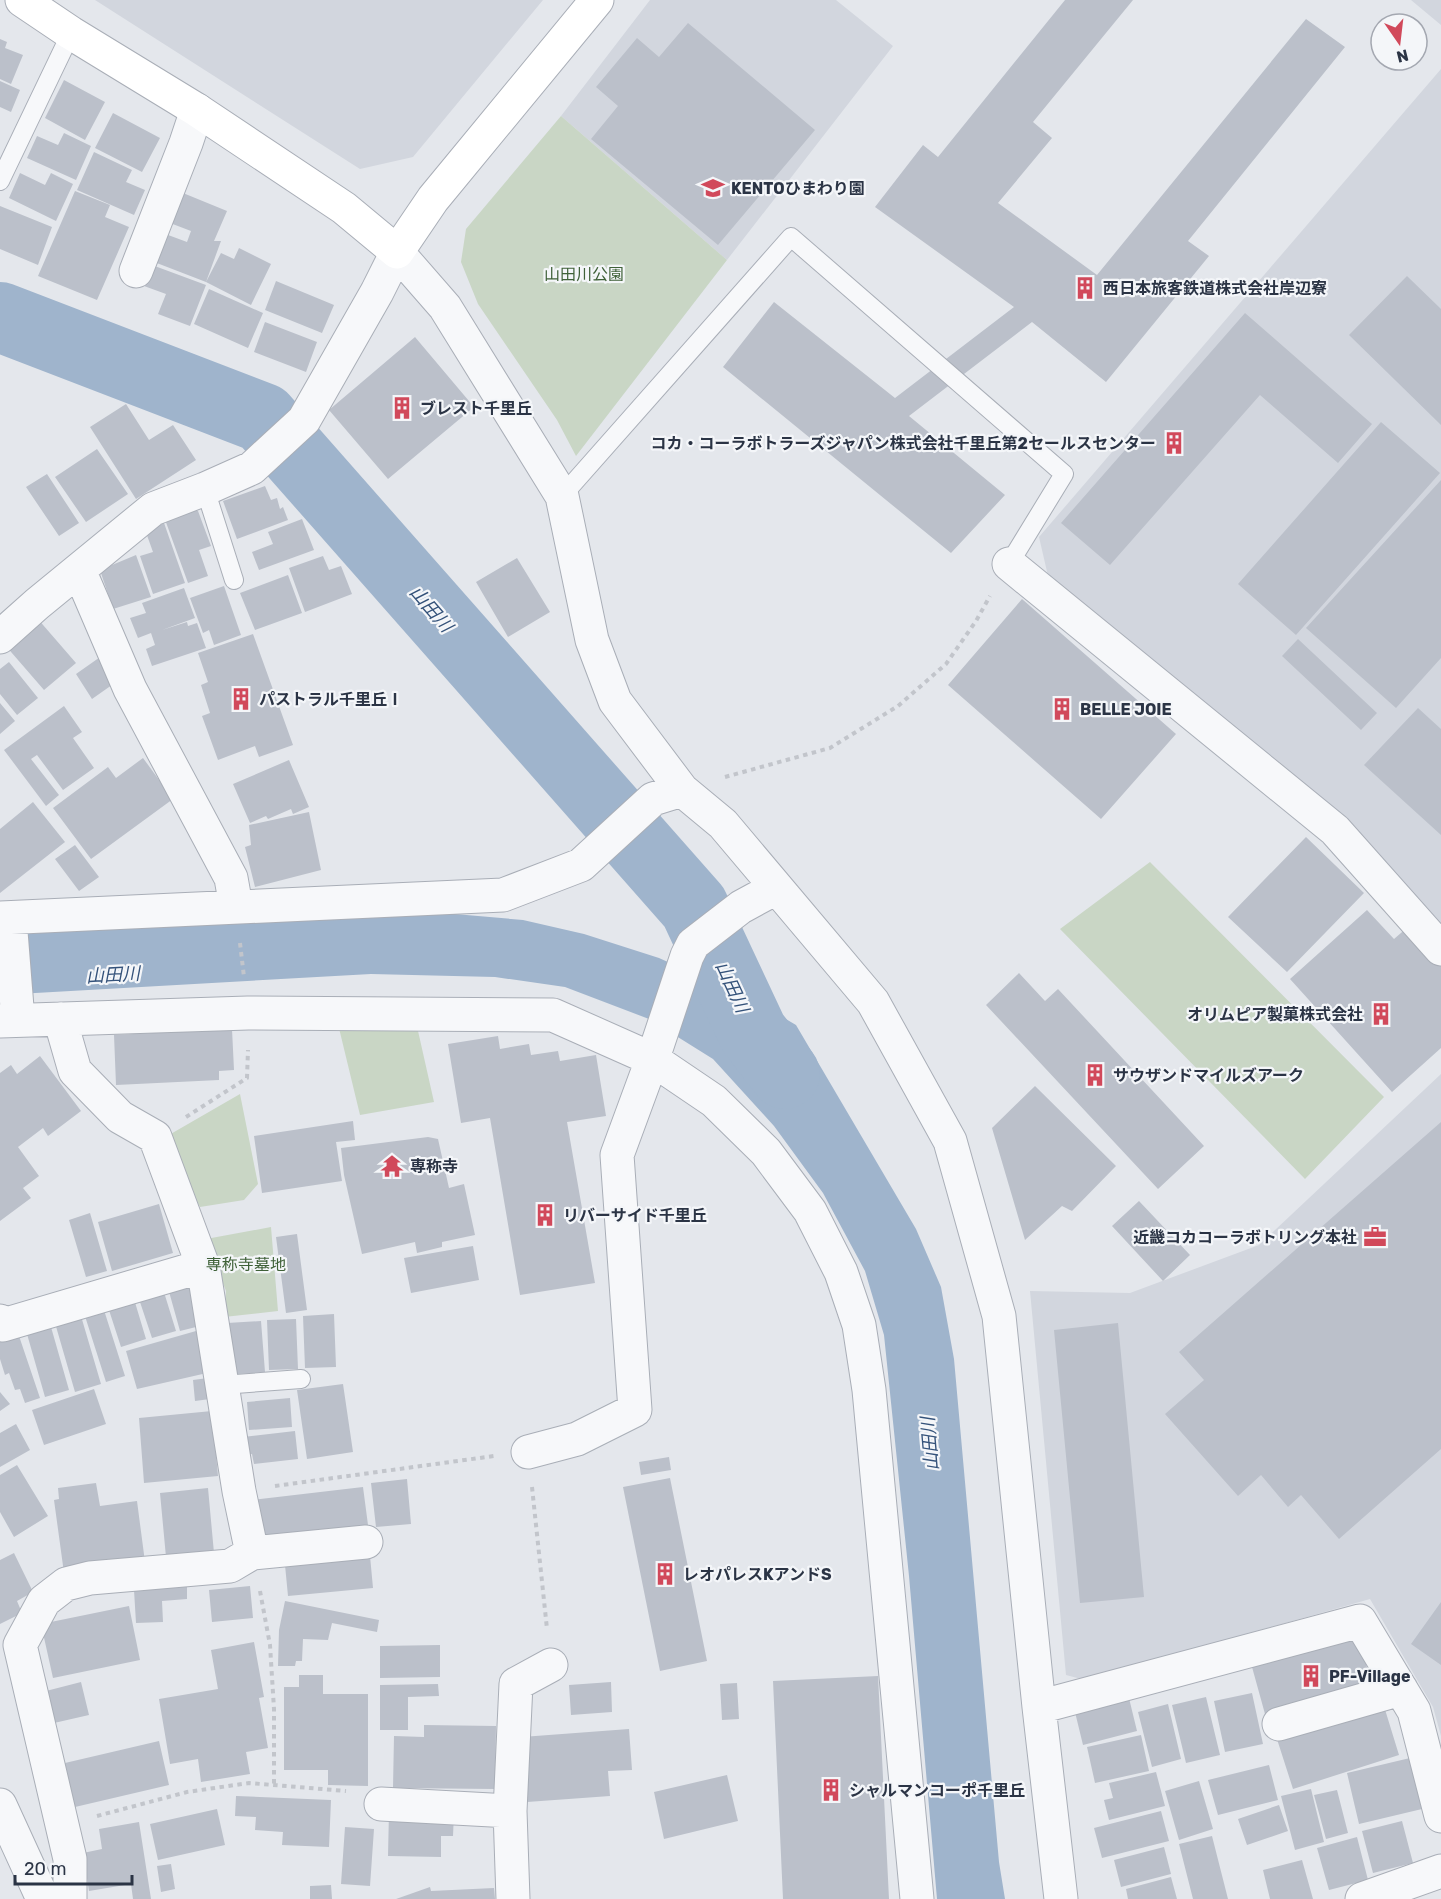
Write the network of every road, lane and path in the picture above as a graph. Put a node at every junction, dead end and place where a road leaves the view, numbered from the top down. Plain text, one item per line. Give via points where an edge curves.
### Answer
1 (22, 0) edge
2 (597, 0) edge
3 (71, 33) junction
4 (197, 111) junction
5 (0, 181) edge
6 (397, 252) junction
7 (136, 271) dead end
8 (205, 489) junction
9 (562, 496) junction
10 (1009, 564) junction
11 (79, 570) junction
12 (234, 580) dead end
13 (0, 638) edge
14 (682, 790) junction
15 (776, 888) junction
16 (236, 906) junction
17 (5, 919) edge
18 (1441, 949) edge
19 (248, 1013) junction
20 (60, 1019) junction
21 (9, 1021) edge
22 (654, 1054) junction
23 (155, 1137) junction
24 (203, 1266) junction
25 (0, 1321) edge
26 (301, 1379) dead end
27 (222, 1385) junction
28 (528, 1452) junction
29 (239, 1491) junction
30 (366, 1542) dead end
31 (252, 1553) junction
32 (551, 1665) joint
33 (1401, 1689) junction
34 (1040, 1707) junction
35 (1279, 1724) dead end
36 (274, 1784) junction
37 (381, 1804) joint
38 (0, 1805) edge
39 (510, 1811) junction
40 (1441, 1816) edge
41 (63, 1825) junction
42 (1441, 1871) edge
43 (43, 1899) edge
44 (70, 1899) edge
45 (513, 1899) edge
46 (917, 1899) edge
47 (1061, 1899) edge
48 (1362, 1899) edge

1 - 3 street
2 - 6 street via 433,199
3 - 4 street
3 - 5 lane
4 - 6 street via 344,208
4 - 7 street
6 - 8 street via 304,420 252,468
6 - 9 street via 446,307
8 - 11 street via 153,509
8 - 12 lane
9 - 10 lane via 791,237 1064,474
9 - 14 street via 592,640 615,701
10 - 14 path via 946,664 898,706 830,748
10 - 18 street via 1335,830
11 - 13 street
11 - 16 street via 130,689 231,878
14 - 15 street via 723,825
14 - 16 street via 653,799 581,865 503,895
15 - 22 street via 741,907 690,950
15 - 34 street via 873,1002 950,1140 999,1316
16 - 17 street
16 - 19 path
17 - 21 street
19 - 20 street
19 - 22 street via 553,1015
19 - 23 path via 247,1078
20 - 21 street
20 - 23 street via 75,1071 120,1117
22 - 28 street via 617,1155 635,1410 577,1439
22 - 46 street via 714,1101 766,1152 810,1211 841,1272 860,1325
23 - 24 street
24 - 25 street via 3,1325
24 - 27 street
26 - 27 lane
27 - 29 street
28 - 29 path
28 - 32 path
29 - 31 street
30 - 31 street
31 - 36 path via 270,1645
31 - 41 street via 230,1566 90,1578 66,1584 44,1601 20,1645
32 - 39 street via 516,1684
33 - 34 street via 1360,1621
33 - 35 street
33 - 40 street via 1414,1711
34 - 47 street
36 - 37 path via 380,1795
36 - 41 path via 249,1783 187,1792
37 - 39 street
38 - 43 street
39 - 45 street
41 - 44 street via 70,1859
42 - 48 street

